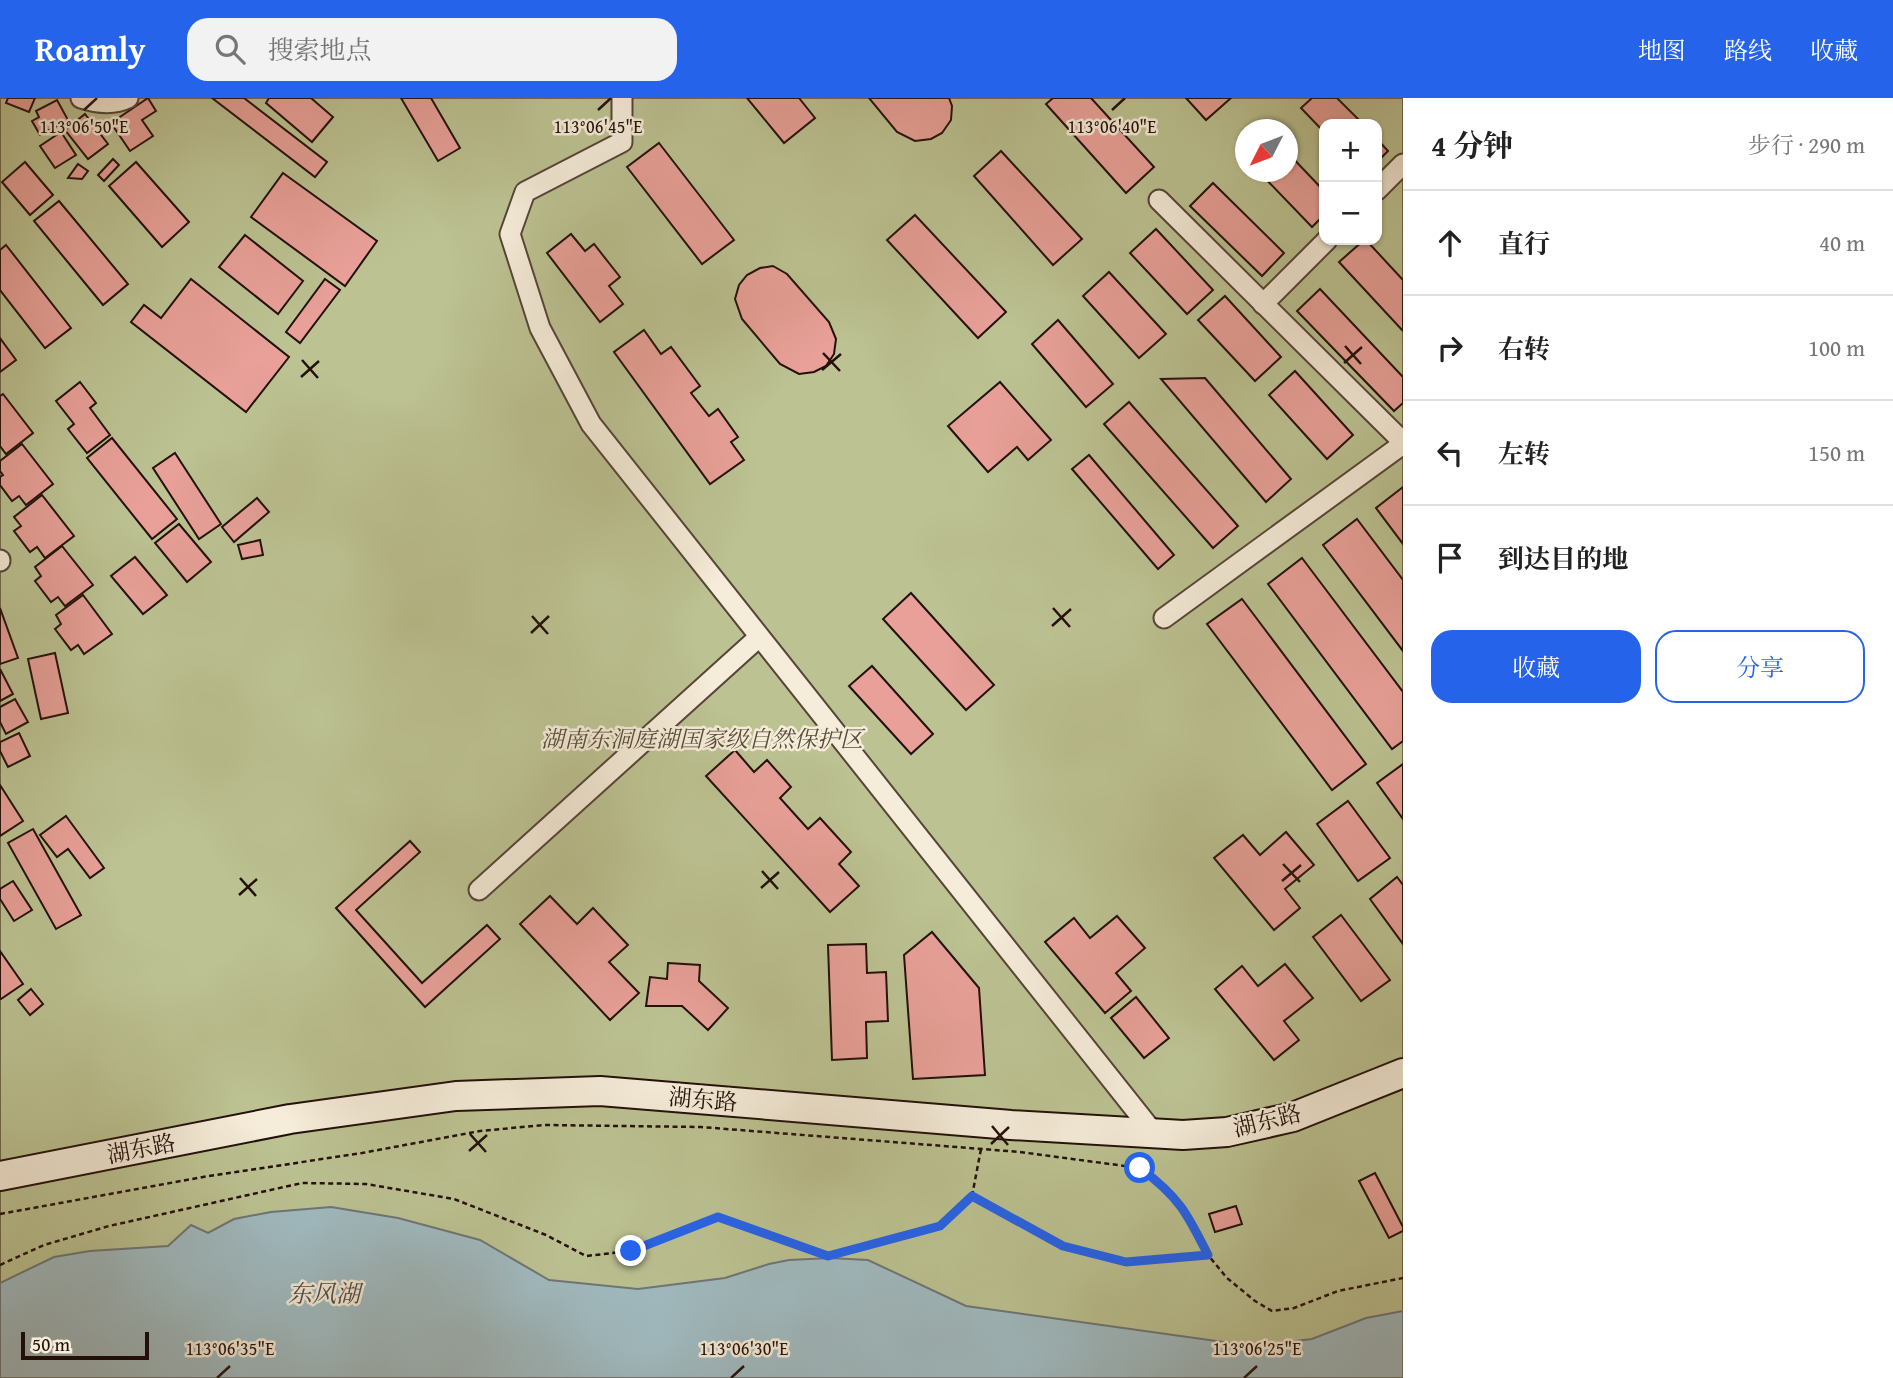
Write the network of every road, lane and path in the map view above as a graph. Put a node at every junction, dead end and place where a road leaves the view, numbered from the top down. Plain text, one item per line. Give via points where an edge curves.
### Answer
1 (81, 98) edge
2 (128, 98) edge
3 (622, 98) edge
4 (1403, 164) edge
5 (1382, 186) edge
6 (1159, 200) dead end
7 (1322, 245) edge
8 (1263, 304) junction
9 (1403, 443) edge
10 (1164, 618) dead end
11 (759, 638) junction
12 (479, 890) dead end
13 (1403, 1073) edge
14 (1153, 1132) junction
15 (981, 1149) junction
16 (0, 1176) edge
17 (972, 1196) junction
18 (0, 1214) edge
19 (1208, 1255) junction
20 (0, 1265) edge
21 (1403, 1278) edge

1 - 2 street via 94,103
3 - 11 street via 622,142 525,192 510,234 540,328 591,424
4 - 5 street
6 - 8 street
7 - 8 street
8 - 9 street
9 - 10 street
11 - 12 street
11 - 14 street
13 - 14 street, 湖东路 via 1293,1117 1227,1132
14 - 16 street, 湖东路 via 1011,1125 600,1091 456,1096 290,1119
15 - 17 path
15 - 18 path via 701,1127 544,1125 481,1131
15 - 19 path via 1140,1168 1166,1187 1187,1214
17 - 19 path via 1063,1246 1126,1262
17 - 20 path via 940,1226 828,1256 718,1217 631,1251 586,1256 454,1199 366,1184 302,1183 109,1226 44,1245
19 - 21 path via 1227,1278 1272,1311

